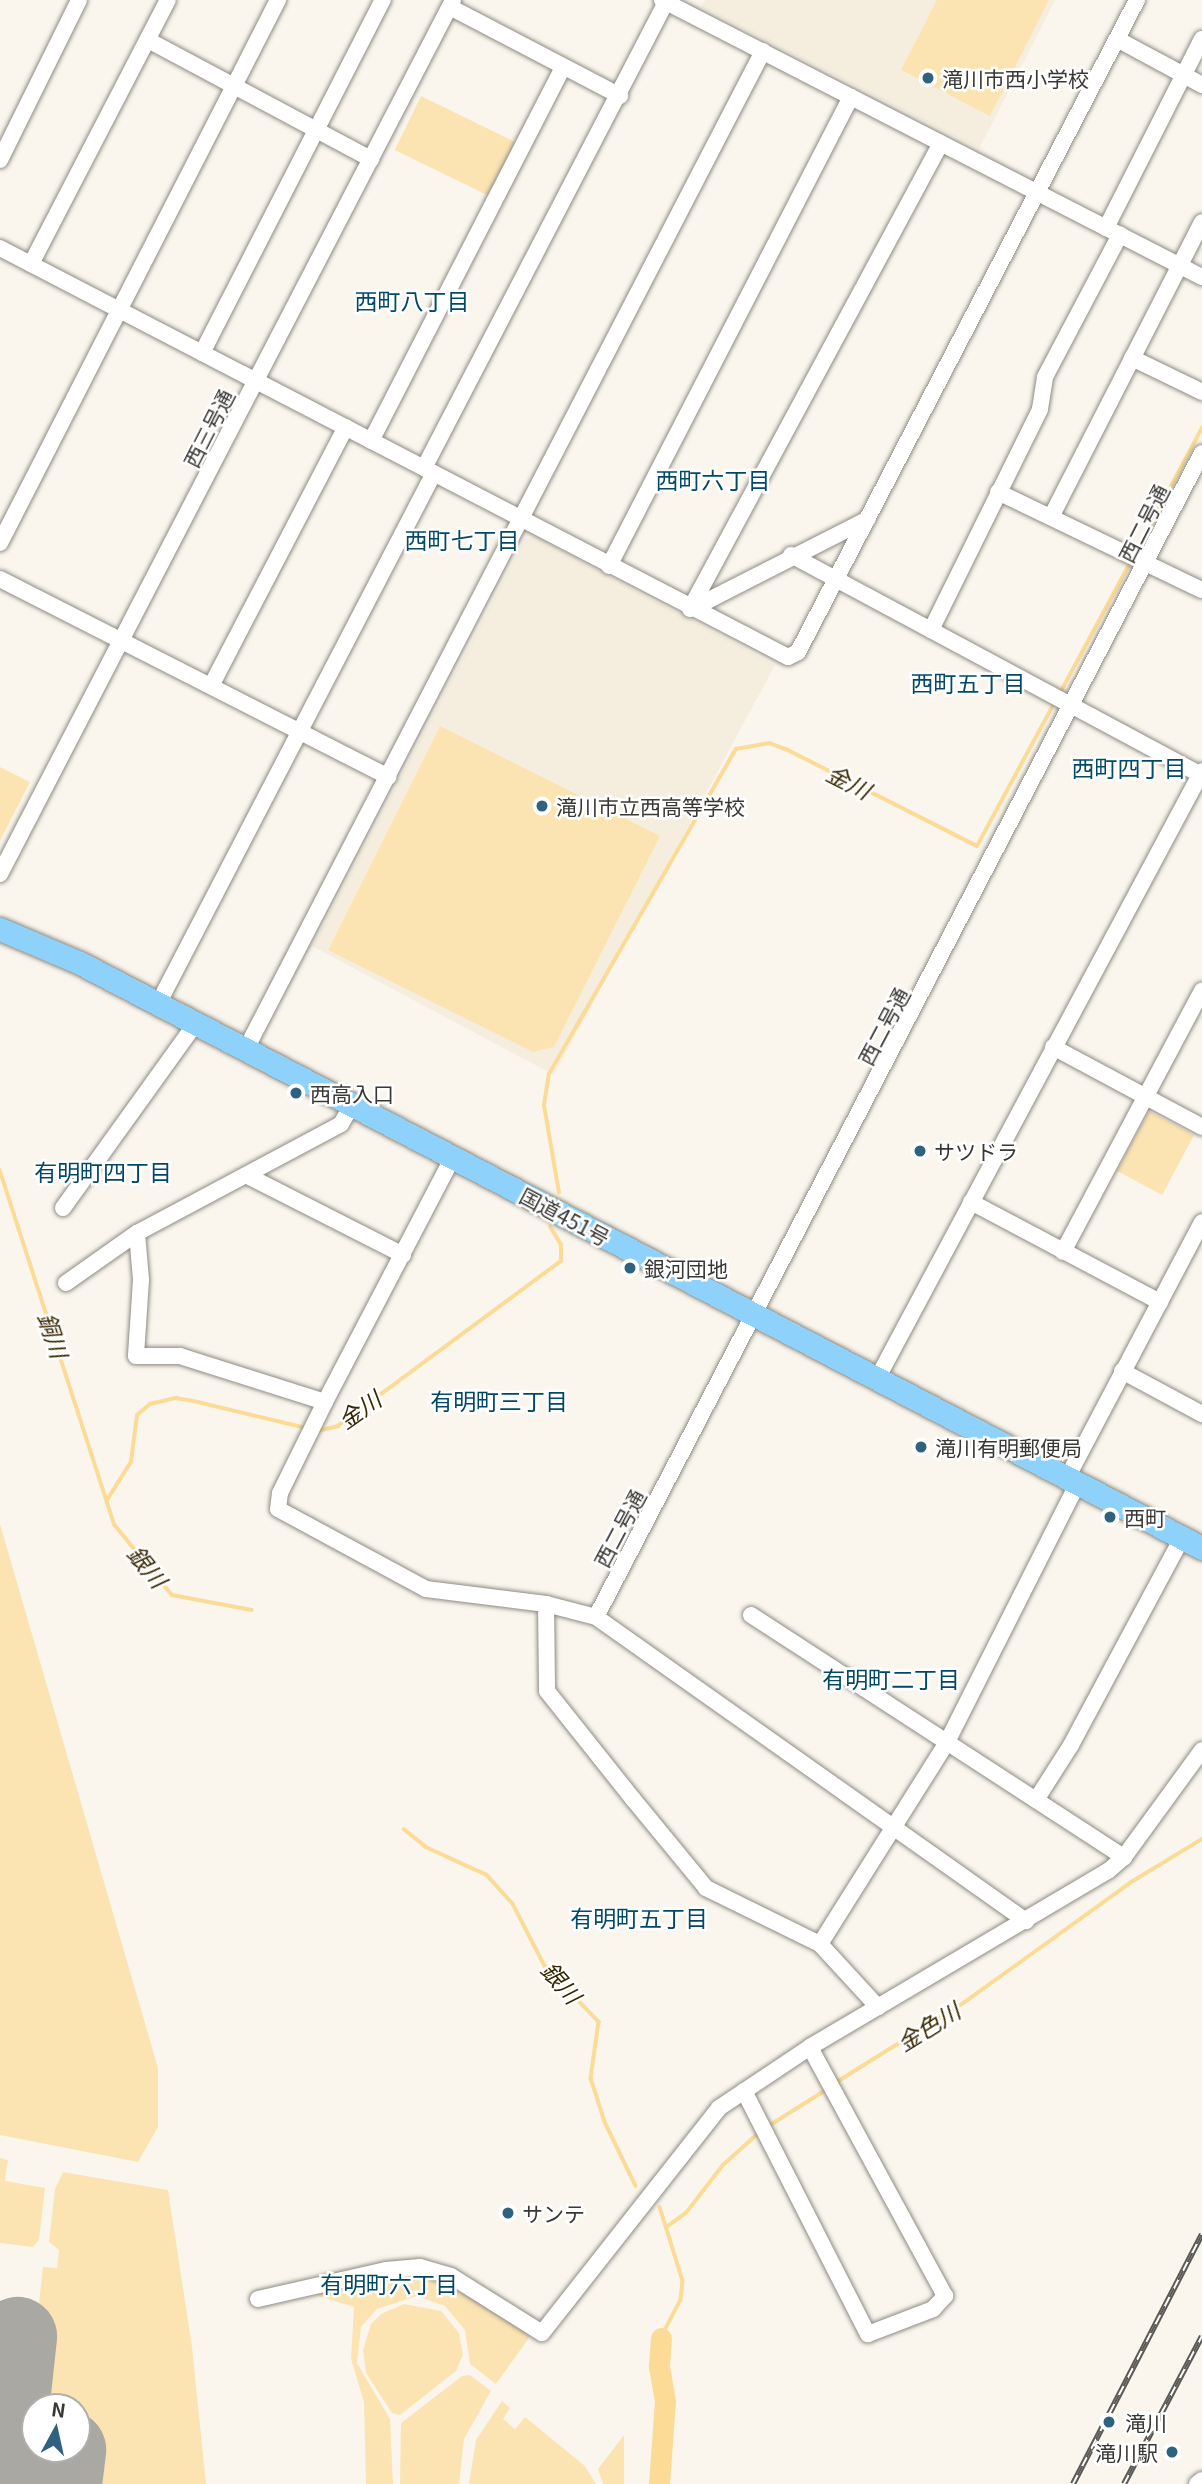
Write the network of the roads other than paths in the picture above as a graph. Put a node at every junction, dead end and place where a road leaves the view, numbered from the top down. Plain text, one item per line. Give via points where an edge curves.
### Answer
1 (79, 0) edge
2 (168, 0) edge
3 (278, 0) edge
4 (383, 0) edge
5 (1137, 0) edge
6 (664, 1) edge
7 (452, 4) edge
8 (690, 6) edge
9 (1117, 39) junction
10 (1202, 39) edge
11 (148, 40) junction
12 (763, 51) junction
13 (563, 67) junction
14 (1183, 75) junction
15 (1202, 85) edge
16 (233, 87) junction
17 (620, 96) junction
18 (851, 97) junction
19 (318, 131) junction
20 (941, 143) junction
21 (371, 159) junction
22 (0, 160) edge
23 (1036, 192) junction
24 (1202, 222) edge
25 (1113, 231) junction
26 (0, 248) edge
27 (31, 264) junction
28 (1180, 265) junction
29 (1202, 277) edge
30 (121, 310) junction
31 (202, 353) junction
32 (1132, 358) junction
33 (256, 381) junction
34 (1202, 392) edge
35 (346, 427) junction
36 (371, 441) junction
37 (1202, 453) edge
38 (429, 471) junction
39 (998, 492) junction
40 (1051, 517) junction
41 (521, 519) junction
42 (868, 519) junction
43 (0, 543) edge
44 (791, 555) junction
45 (1146, 562) junction
46 (609, 566) junction
47 (0, 579) edge
48 (835, 581) junction
49 (1202, 590) edge
50 (693, 605) junction
51 (931, 630) junction
52 (122, 641) junction
53 (211, 687) junction
54 (1070, 708) junction
55 (300, 732) junction
56 (1201, 774) edge
57 (388, 778) junction
58 (0, 874) edge
59 (0, 929) edge
60 (1202, 991) edge
61 (158, 1004) junction
62 (196, 1023) junction
63 (1053, 1047) junction
64 (246, 1049) junction
65 (1145, 1097) junction
66 (352, 1105) junction
67 (1202, 1127) edge
68 (453, 1157) junction
69 (248, 1176) junction
70 (971, 1202) junction
71 (63, 1208) dead end
72 (1202, 1222) edge
73 (137, 1233) junction
74 (1063, 1252) junction
75 (403, 1255) junction
76 (65, 1283) dead end
77 (1160, 1302) junction
78 (755, 1315) junction
79 (1122, 1371) junction
80 (877, 1379) junction
81 (325, 1402) junction
82 (1202, 1414) edge
83 (1073, 1481) junction
84 (1182, 1538) junction
85 (1202, 1548) edge
86 (545, 1604) junction
87 (751, 1615) dead end
88 (596, 1617) junction
89 (946, 1744) junction
90 (1202, 1750) edge
91 (1036, 1800) junction
92 (898, 1828) junction
93 (1124, 1857) junction
94 (1026, 1921) junction
95 (820, 1944) junction
96 (878, 2007) junction
97 (810, 2048) junction
98 (744, 2091) junction
99 (258, 2299) dead end
100 (1202, 2480) edge
101 (1197, 2484) edge

1 - 22 street
2 - 11 street
3 - 16 street
4 - 19 street
5 - 9 street
6 - 8 street
6 - 17 street
7 - 13 street
7 - 21 street, 西三号通
8 - 12 street
9 - 14 street
9 - 23 street
10 - 14 street
11 - 16 street
11 - 27 street
12 - 18 street
12 - 41 street
13 - 17 street
13 - 36 street
14 - 15 street
14 - 25 street
16 - 19 street
16 - 30 street
17 - 38 street
18 - 20 street
18 - 46 street
19 - 21 street
19 - 31 street
20 - 23 street
20 - 50 street
21 - 33 street, 西三号通
23 - 25 street
23 - 42 street
24 - 28 street
25 - 28 street
25 - 39 street via 1045,377 1040,410
26 - 27 street
27 - 30 street
28 - 29 street
28 - 32 street
30 - 31 street
30 - 43 street
31 - 33 street
32 - 34 street
32 - 40 street
33 - 35 street
33 - 52 street, 西三号通
35 - 36 street
35 - 53 street
36 - 38 street
37 - 45 street, 西二号通
38 - 41 street
38 - 55 street
39 - 40 street
39 - 51 street
40 - 45 street
41 - 46 street
41 - 57 street
42 - 44 street
42 - 48 street
44 - 48 street
44 - 50 street
45 - 49 street
45 - 54 street, 西二号通
46 - 50 street
47 - 52 street
48 - 50 street via 799,652 788,657
48 - 51 street
51 - 54 street
52 - 53 street
52 - 58 street, 西三号通
53 - 55 street
54 - 56 street
54 - 78 street, 西二号通
55 - 57 street
55 - 61 street
56 - 63 street
57 - 64 street
59 - 61 highway, 国道451号
60 - 65 street
61 - 62 highway, 国道451号
62 - 64 highway, 国道451号
62 - 71 street
63 - 65 street
63 - 70 street
64 - 66 highway, 国道451号
65 - 67 street
65 - 74 street
66 - 68 highway, 国道451号
66 - 69 street via 341,1124
68 - 75 street
68 - 78 highway, 国道451号
69 - 73 street
69 - 75 street
70 - 74 street
70 - 80 street
72 - 77 street
73 - 76 street
73 - 81 street via 141,1280 136,1356 180,1356
74 - 77 street
75 - 81 street
77 - 79 street
78 - 80 highway, 国道451号
78 - 88 street, 西二号通
79 - 82 street
79 - 83 street
80 - 83 highway, 国道451号
81 - 86 street via 280,1493 282,1513 426,1589
83 - 84 highway, 国道451号
83 - 89 street
84 - 85 highway, 国道451号
84 - 91 street via 1071,1745
86 - 88 street
86 - 95 street via 544,1680 561,1710 706,1888
87 - 89 street
88 - 92 street
89 - 91 street
89 - 92 street
90 - 93 street
91 - 93 street
92 - 94 street
92 - 95 street
93 - 94 street
94 - 96 street
95 - 96 street
96 - 97 street
97 - 98 street
97 - 98 street via 945,2296 933,2309 868,2334
98 - 99 street via 708,2119 542,2333 451,2276 420,2267 386,2270
100 - 101 street

